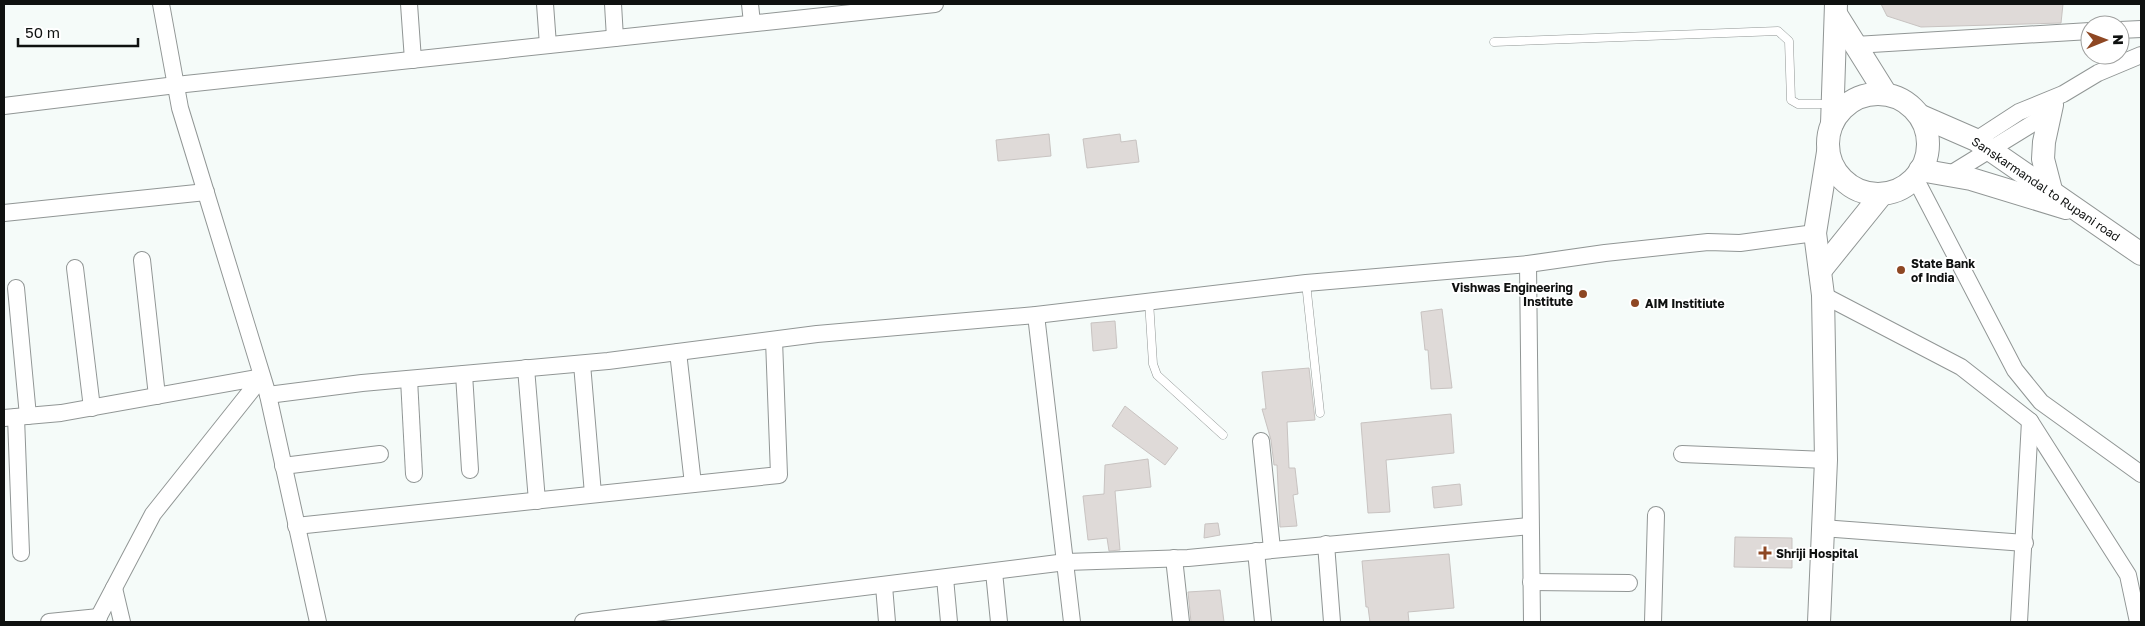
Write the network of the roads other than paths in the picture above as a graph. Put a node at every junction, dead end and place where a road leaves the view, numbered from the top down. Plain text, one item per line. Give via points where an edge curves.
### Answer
1 (161, 4) edge
2 (409, 4) edge
3 (545, 4) edge
4 (613, 4) edge
5 (750, 4) edge
6 (935, 4) edge
7 (1836, 9) edge
8 (752, 24) junction
9 (2080, 33) edge
10 (615, 38) junction
11 (1494, 42) dead end
12 (548, 45) junction
13 (1855, 45) junction
14 (2141, 55) edge
15 (413, 60) junction
16 (176, 85) junction
17 (1886, 94) junction
18 (2057, 100) junction
19 (4, 106) edge
20 (1832, 114) junction
21 (1920, 116) junction
22 (1984, 145) junction
23 (1828, 152) junction
24 (1918, 174) junction
25 (1949, 175) junction
26 (2051, 190) junction
27 (206, 192) junction
28 (1882, 194) junction
29 (4, 213) edge
30 (2086, 215) junction
31 (1815, 234) junction
32 (2141, 254) edge
33 (142, 260) dead end
34 (1528, 264) junction
35 (75, 268) dead end
36 (1820, 271) junction
37 (1306, 283) junction
38 (16, 288) dead end
39 (1823, 294) junction
40 (1149, 301) junction
41 (1036, 315) junction
42 (774, 340) junction
43 (678, 352) junction
44 (582, 364) junction
45 (526, 368) junction
46 (464, 374) junction
47 (262, 377) junction
48 (410, 379) junction
49 (268, 395) junction
50 (157, 396) junction
51 (92, 408) junction
52 (1320, 413) dead end
53 (16, 417) edge
54 (2030, 421) junction
55 (1223, 435) dead end
56 (1261, 441) dead end
57 (380, 454) dead end
58 (1682, 454) dead end
59 (1826, 460) junction
60 (283, 466) junction
61 (470, 470) dead end
62 (414, 474) dead end
63 (2141, 474) edge
64 (693, 484) junction
65 (593, 494) junction
66 (537, 501) junction
67 (1656, 515) dead end
68 (296, 526) junction
69 (1530, 526) junction
70 (1822, 528) junction
71 (2025, 543) junction
72 (1326, 544) junction
73 (1264, 550) junction
74 (21, 553) dead end
75 (1174, 558) junction
76 (1066, 562) junction
77 (994, 572) junction
78 (945, 578) junction
79 (1531, 582) junction
80 (1629, 583) dead end
81 (884, 586) junction
82 (114, 588) junction
83 (2138, 619) edge
84 (97, 620) edge
85 (49, 622) edge
86 (122, 622) edge
87 (318, 622) edge
88 (587, 622) edge
89 (887, 622) edge
90 (949, 622) edge
91 (999, 622) edge
92 (1072, 622) edge
93 (1181, 622) edge
94 (1263, 622) edge
95 (1332, 622) edge
96 (1532, 622) edge
97 (1653, 622) edge
98 (1819, 622) edge
99 (2019, 622) edge

1 - 16 street
2 - 15 street
3 - 12 street
4 - 10 street
5 - 8 street
6 - 8 street
7 - 13 main road
7 - 20 main road
8 - 10 street
9 - 13 street
10 - 12 street
11 - 20 lane via 1778,31 1789,41 1791,100
12 - 15 street
13 - 17 main road
14 - 18 street via 2098,73
15 - 16 street
16 - 19 street
16 - 27 street
17 - 20 main road via 1860,96
17 - 21 main road via 1909,104
18 - 22 street via 2019,112
18 - 26 main road via 2044,142 2043,159
20 - 23 main road
21 - 22 main road, Sanskarmandal to Rupani road
21 - 24 main road via 1927,132 1928,149
22 - 25 street
22 - 26 main road, Sanskarmandal to Rupani road
23 - 28 main road via 1833,167 1843,180 1856,189
23 - 31 main road
24 - 25 main road
24 - 28 main road via 1902,188
24 - 63 street via 2015,370 2041,402
25 - 30 main road
26 - 30 main road, Sanskarmandal to Rupani road
27 - 29 street
27 - 47 street
28 - 36 main road
30 - 32 main road, Sanskarmandal to Rupani road
31 - 34 street via 1740,243 1708,242 1606,252
31 - 36 main road
33 - 50 street
34 - 37 street
34 - 69 street
35 - 51 street
36 - 39 main road
37 - 40 street
37 - 52 lane
38 - 53 street
39 - 54 street via 1961,366
39 - 59 main road
40 - 41 street
40 - 55 lane via 1153,364 1157,375
41 - 42 street
41 - 76 street
42 - 43 street
42 - 64 street via 779,475
43 - 44 street
43 - 64 street
44 - 45 street
44 - 65 street
45 - 46 street
45 - 66 street
46 - 48 street
46 - 61 street
47 - 49 street
47 - 50 street
47 - 82 street via 153,514
48 - 49 street
48 - 62 street
49 - 60 street
50 - 51 street
51 - 53 street
53 - 74 street
54 - 71 street
54 - 83 street via 2128,574
56 - 73 street
57 - 60 street
58 - 59 street
59 - 70 main road
60 - 68 street
64 - 65 street
65 - 66 street
66 - 68 street
67 - 97 street
68 - 87 street
69 - 72 street
69 - 79 street
70 - 71 street
70 - 98 main road
71 - 99 street
72 - 73 street
72 - 95 street
73 - 75 street
73 - 94 street
75 - 76 street
75 - 93 street
76 - 77 street
76 - 92 street
77 - 78 street
77 - 91 street
78 - 81 street
78 - 90 street
79 - 80 street
79 - 96 street
81 - 88 street
81 - 89 street
82 - 84 street
82 - 86 street
84 - 85 street

